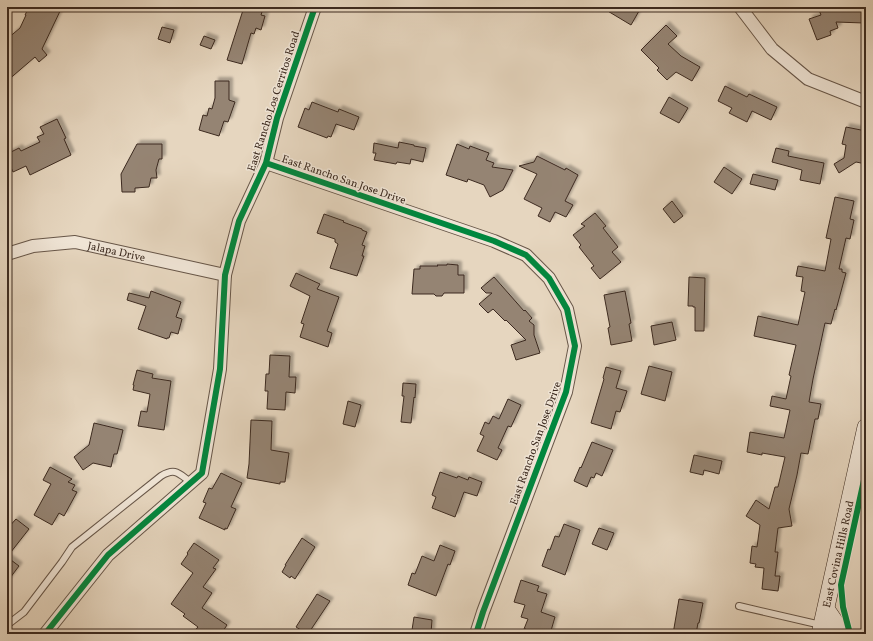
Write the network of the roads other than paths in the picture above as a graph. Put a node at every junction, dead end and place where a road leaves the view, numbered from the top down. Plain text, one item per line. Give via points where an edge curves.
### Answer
1 (315, 7) edge
2 (740, 7) edge
3 (866, 102) edge
4 (266, 164) junction
5 (7, 254) edge
6 (225, 276) junction
7 (866, 427) edge
8 (192, 483) junction
9 (739, 606) dead end
10 (826, 608) junction
11 (7, 625) edge
12 (821, 630) edge
13 (45, 634) edge
14 (476, 634) edge
15 (843, 634) edge

1 - 4 street, East Rancho Los Cerritos Road via 277,118
2 - 3 street via 772,49 808,78
4 - 6 street, East Rancho Los Cerritos Road via 239,221
4 - 14 street, East Rancho San Jose Drive via 494,241 526,255 549,278 567,309 575,346 566,392
5 - 6 street, Jalapa Drive via 33,246 75,242
6 - 8 street, East Rancho Los Cerritos Road via 220,369 202,473
7 - 10 street, East Covina Hills Road
8 - 11 lane via 177,472 169,471 161,476 72,547 24,612
8 - 13 street, East Rancho Los Cerritos Road via 108,555
9 - 12 lane
10 - 12 street, East Covina Hills Road
10 - 15 street

